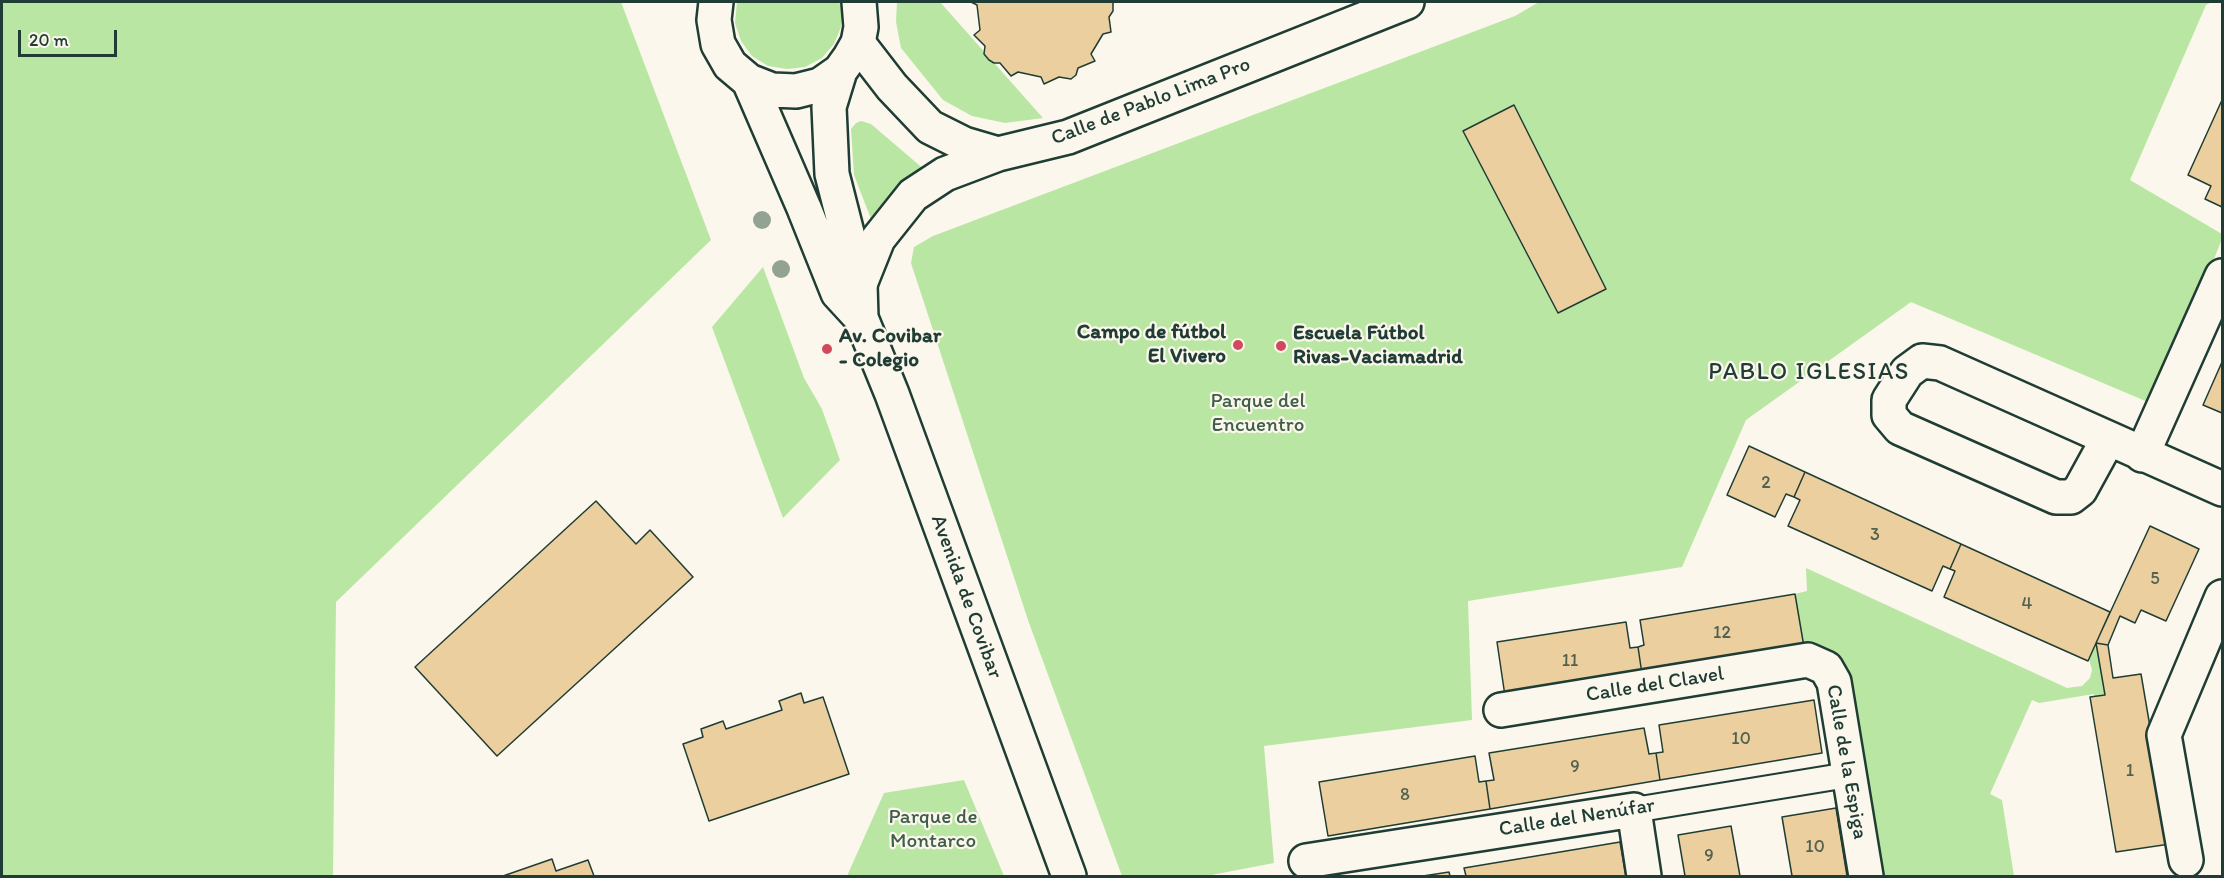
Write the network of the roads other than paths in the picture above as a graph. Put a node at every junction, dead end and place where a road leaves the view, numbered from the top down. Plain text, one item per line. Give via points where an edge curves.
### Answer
1 (716, 2) edge
2 (859, 2) edge
3 (1407, 2) edge
4 (858, 43) junction
5 (840, 70) junction
6 (749, 81) junction
7 (998, 154) junction
8 (2223, 276) edge
9 (860, 284) junction
10 (861, 318) junction
11 (2108, 439) junction
12 (2142, 455) junction
13 (2223, 489) edge
14 (2223, 597) edge
15 (1808, 660) joint
16 (1501, 710) dead end
17 (1848, 775) junction
18 (1634, 810) junction
19 (2186, 860) dead end
20 (1306, 861) dead end
21 (1069, 876) edge
22 (1644, 876) edge
23 (1866, 876) edge

1 - 6 street via 718,44 730,65
2 - 4 street
3 - 7 street, Calle de Pablo Lima Pro via 1068,137
4 - 5 street
4 - 7 street via 930,128
5 - 6 street via 820,85 796,91 772,90
5 - 9 street, Avenida de Covibar via 829,107 832,174
6 - 10 street, Avenida de Covibar via 838,293
7 - 9 street, Avenida de Covibar via 945,174 913,195 878,239
8 - 12 street
9 - 10 street, Avenida de Covibar
10 - 21 street, Avenida de Covibar
11 - 11 street via 1940,363 1922,361 1907,372 1889,400 1889,415 1900,428 2056,496 2071,496 2080,490
11 - 12 street
12 - 13 street
14 - 19 street via 2164,735
15 - 16 street, Calle del Clavel
15 - 17 street, Calle de la Espiga via 1826,668 1834,682
17 - 18 street, Calle del Nenúfar
17 - 23 street, Calle de la Espiga
18 - 20 street, Calle del Nenúfar
18 - 22 street

